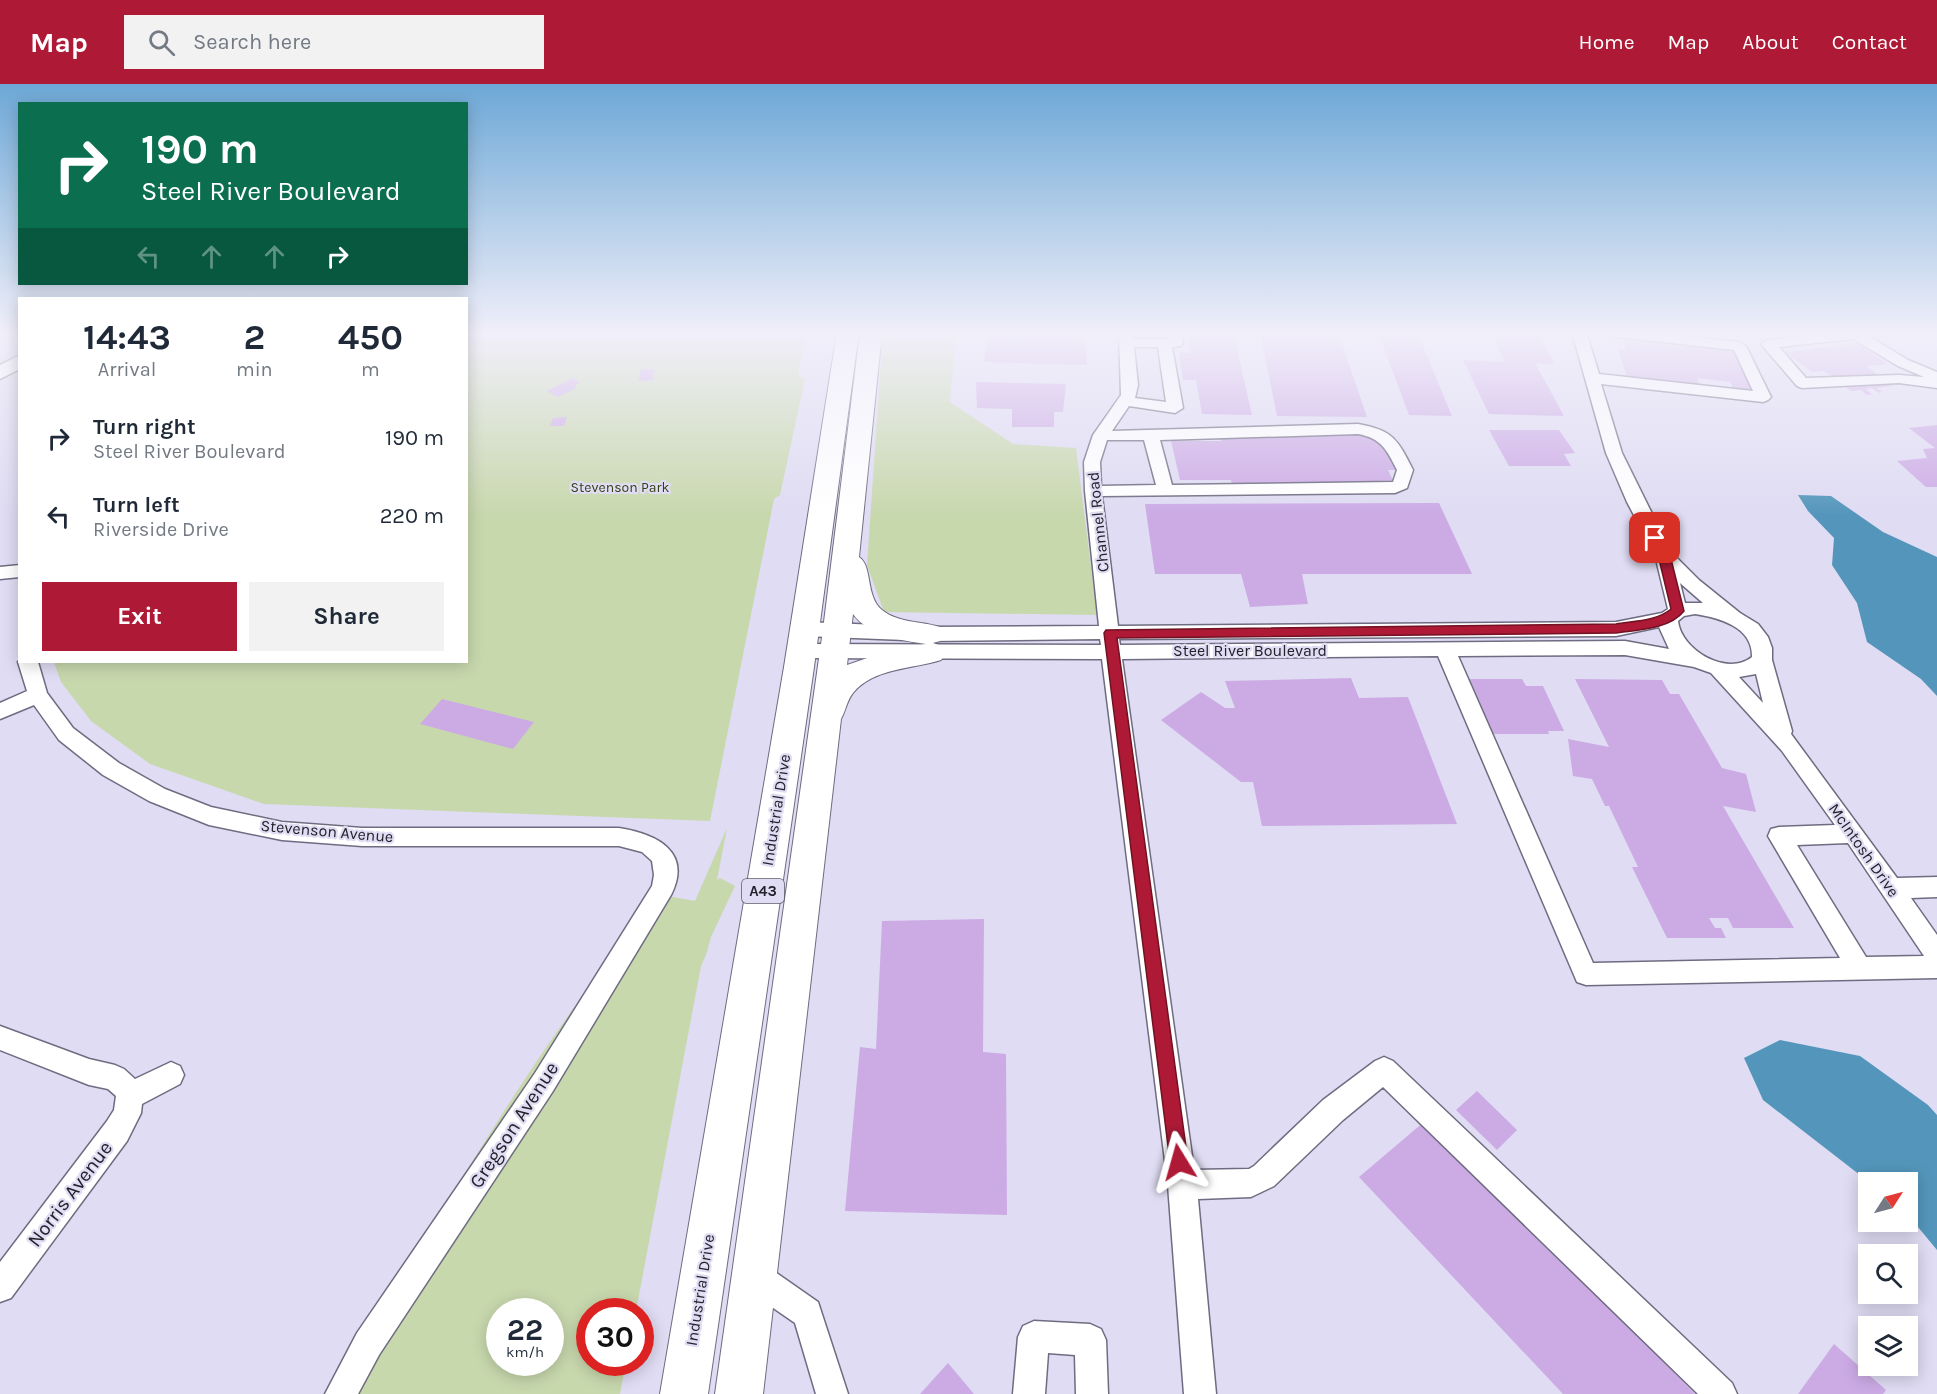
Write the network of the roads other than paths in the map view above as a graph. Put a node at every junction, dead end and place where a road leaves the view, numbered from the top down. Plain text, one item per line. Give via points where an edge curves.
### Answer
1 (842, 393) edge
2 (864, 393) edge
3 (1127, 393) edge
4 (1174, 393) edge
5 (1596, 393) edge
6 (1728, 393) edge
7 (1761, 393) edge
8 (1125, 401) junction
9 (1101, 435) junction
10 (1151, 435) junction
11 (1165, 489) junction
12 (1093, 491) junction
13 (849, 512) junction
14 (1664, 555) junction
15 (18, 571) edge
16 (0, 573) edge
17 (1673, 615) junction
18 (1733, 617) junction
19 (819, 640) junction
20 (1111, 642) junction
21 (930, 643) junction
22 (1445, 649) junction
23 (1762, 660) junction
24 (28, 663) edge
25 (1708, 664) junction
26 (38, 695) junction
27 (0, 711) edge
28 (824, 727) junction
29 (1789, 746) junction
30 (1854, 834) junction
31 (658, 849) joint
32 (1937, 887) edge
33 (1890, 888) junction
34 (1937, 955) edge
35 (1937, 967) edge
36 (1860, 969) junction
37 (0, 1038) edge
38 (171, 1075) dead end
39 (129, 1096) junction
40 (1182, 1185) junction
41 (754, 1276) junction
42 (0, 1287) edge
43 (341, 1394) edge
44 (684, 1394) edge
45 (739, 1394) edge
46 (832, 1394) edge
47 (1029, 1394) edge
48 (1092, 1394) edge
49 (1200, 1394) edge
50 (1721, 1394) edge

1 - 19 highway, Industrial Drive / A43
2 - 13 highway, Industrial Drive / A43
3 - 8 street, Channel Road
4 - 8 street via 1175,408
5 - 14 street via 1614,453
6 - 7 street via 1763,397
8 - 9 street, Channel Road
9 - 10 street
9 - 12 street, Channel Road via 1092,462
10 - 11 street
10 - 11 street via 1364,429 1382,434 1390,441 1405,470 1401,484 1395,488
11 - 12 street
12 - 20 street, Channel Road
13 - 19 highway, Industrial Drive / A43
13 - 21 highway via 853,583 864,609 874,621
14 - 17 street, McIntosh Drive
14 - 18 street, McIntosh Drive
15 - 16 street
17 - 18 street, Steel River Boulevard via 1695,608
17 - 20 street, Steel River Boulevard via 1616,628
17 - 25 street, McIntosh Drive via 1667,629 1671,639
18 - 23 street, McIntosh Drive via 1758,637 1764,649
19 - 21 street, Steel River Boulevard
19 - 28 highway, Industrial Drive / A43
19 - 44 highway, Industrial Drive / A43
20 - 21 street, Steel River Boulevard
20 - 22 street, Steel River Boulevard
20 - 40 street, Channel Road
21 - 28 highway via 853,676 836,692
22 - 25 street, Steel River Boulevard via 1625,648
22 - 36 street via 1586,974
23 - 25 street, Steel River Boulevard via 1737,670
23 - 29 street, McIntosh Drive via 1775,716
24 - 26 street, Stevenson Avenue
25 - 29 street, McIntosh Drive
26 - 27 street
26 - 31 street, Stevenson Avenue via 66,734 111,770 208,816 282,831 362,837 619,837 643,841
28 - 41 highway, Industrial Drive / A43
29 - 30 street, McIntosh Drive
30 - 33 street, McIntosh Drive
30 - 36 street via 1779,836
31 - 43 street, Gregson Avenue via 667,873 663,888 544,1082 368,1344
32 - 33 street
33 - 34 street, McIntosh Drive
35 - 36 street
37 - 39 street via 115,1078
38 - 39 street
39 - 42 street, Norris Avenue via 127,1113 117,1131
40 - 49 street, Channel Road
40 - 50 street via 1251,1183 1264,1176 1332,1110 1384,1070
41 - 45 highway, Industrial Drive / A43
41 - 46 street via 807,1313
47 - 48 street via 1034,1337 1090,1340

